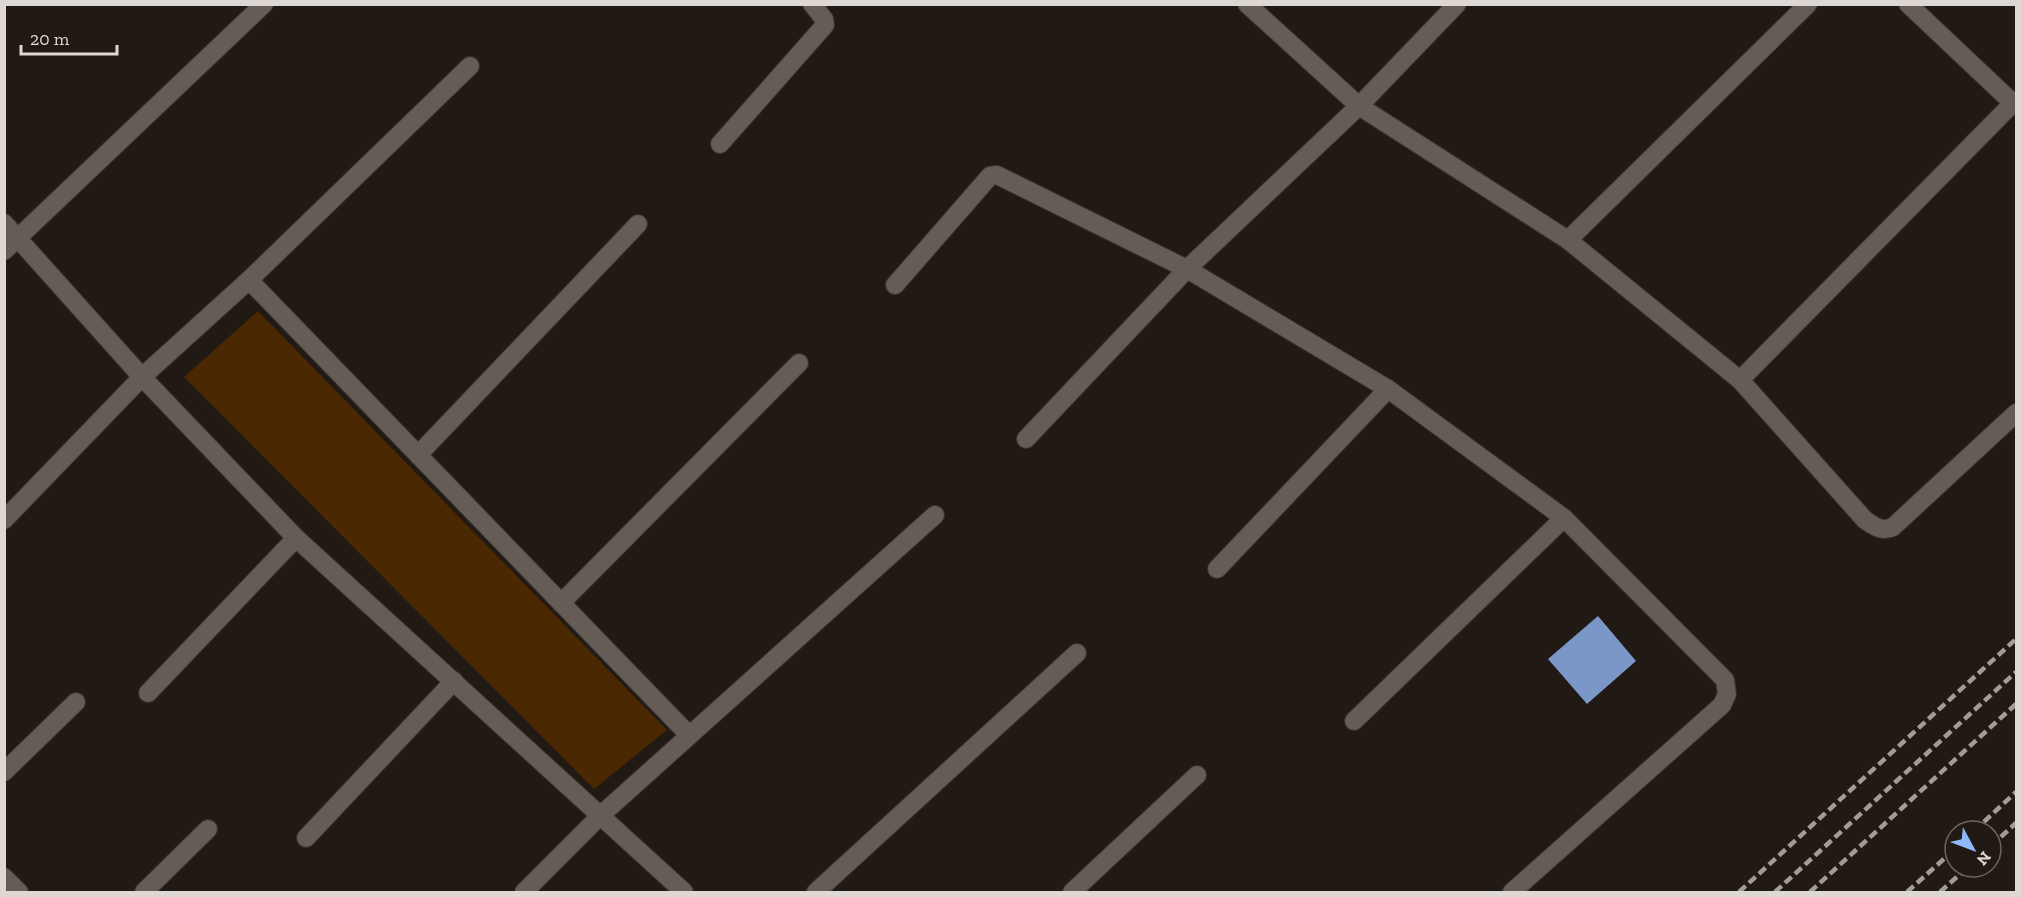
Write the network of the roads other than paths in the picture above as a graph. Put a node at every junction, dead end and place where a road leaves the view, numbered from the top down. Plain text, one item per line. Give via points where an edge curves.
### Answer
1 (264, 4) edge
2 (812, 4) edge
3 (1248, 4) edge
4 (1457, 4) edge
5 (1808, 4) edge
6 (1908, 4) edge
7 (470, 66) dead end
8 (2015, 105) edge
9 (1359, 106) junction
10 (720, 144) dead end
11 (4, 224) edge
12 (638, 224) dead end
13 (1568, 240) junction
14 (11, 245) edge
15 (1187, 269) junction
16 (249, 280) junction
17 (895, 285) dead end
18 (799, 363) dead end
19 (142, 376) junction
20 (1740, 380) junction
21 (1388, 388) junction
22 (2016, 413) edge
23 (1026, 439) dead end
24 (418, 455) junction
25 (935, 515) dead end
26 (1564, 518) junction
27 (4, 520) edge
28 (296, 538) junction
29 (1217, 569) dead end
30 (561, 603) junction
31 (1077, 653) dead end
32 (454, 681) junction
33 (148, 693) dead end
34 (76, 702) dead end
35 (1354, 722) dead end
36 (689, 735) junction
37 (4, 772) edge
38 (1197, 775) dead end
39 (601, 815) junction
40 (208, 829) dead end
41 (306, 838) dead end
42 (4, 877) edge
43 (19, 892) edge
44 (144, 892) edge
45 (524, 892) edge
46 (684, 892) edge
47 (816, 892) edge
48 (1072, 892) edge
49 (1512, 892) edge

1 - 14 street
2 - 10 street via 825,25
3 - 9 street
4 - 9 street
5 - 13 street
6 - 8 street
7 - 16 street
8 - 20 street
9 - 13 street
9 - 15 street
11 - 14 street
12 - 24 street
13 - 20 street
14 - 19 street
15 - 17 street via 997,175 990,176
15 - 21 street
15 - 23 street
16 - 19 street
16 - 24 street
18 - 30 street
19 - 27 street
19 - 28 street
20 - 22 street via 1865,520 1878,529 1893,527
21 - 26 street
21 - 29 street
24 - 30 street
25 - 36 street
26 - 35 street
26 - 49 street via 1725,680 1727,694 1722,705
28 - 32 street
28 - 33 street
30 - 36 street
31 - 47 street
32 - 39 street
32 - 41 street
34 - 37 street
36 - 39 street
38 - 48 street
39 - 45 street
39 - 46 street
40 - 44 street
42 - 43 street

